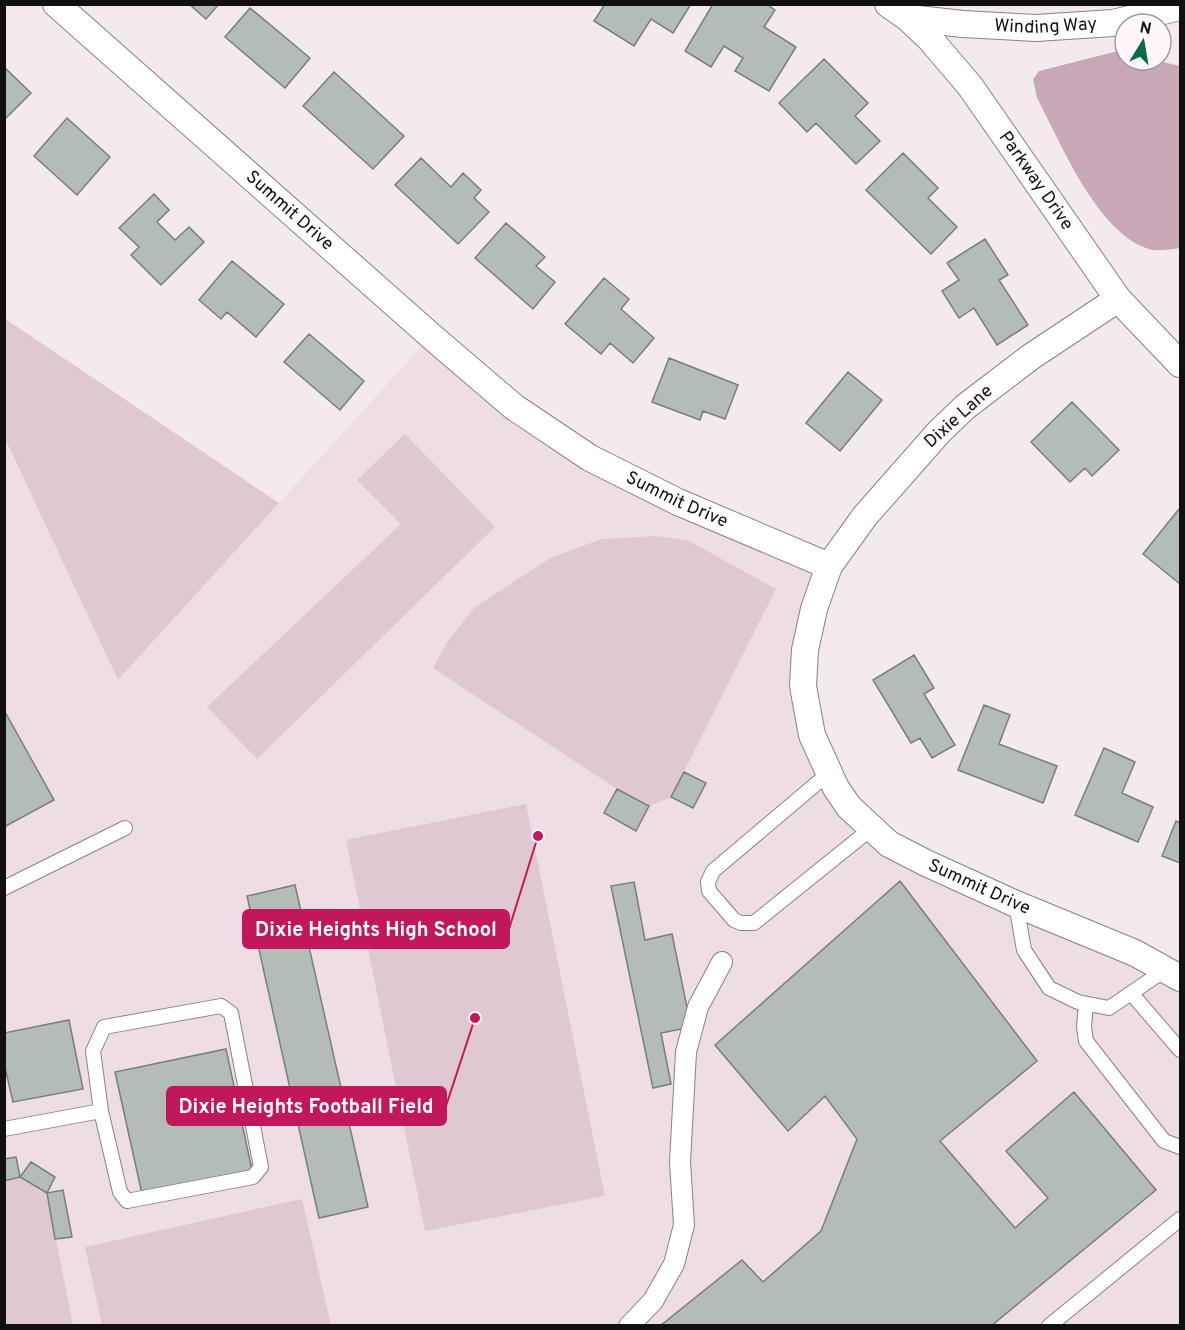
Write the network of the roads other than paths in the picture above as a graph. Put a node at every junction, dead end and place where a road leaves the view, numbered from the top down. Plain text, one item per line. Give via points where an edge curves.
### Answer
1 (56, 4) edge
2 (1180, 7) edge
3 (898, 11) edge
4 (1118, 299) junction
5 (1180, 364) edge
6 (829, 566) junction
7 (829, 773) junction
8 (125, 828) dead end
9 (872, 828) junction
10 (4, 888) edge
11 (1016, 904) junction
12 (722, 962) dead end
13 (1173, 974) edge
14 (1131, 993) junction
15 (1086, 1004) junction
16 (1180, 1050) edge
17 (101, 1111) junction
18 (4, 1129) edge
19 (1180, 1148) edge
20 (1180, 1219) edge
21 (629, 1326) edge
22 (1048, 1326) edge

1 - 6 street, Summit Drive via 514,406 599,463 678,502
2 - 3 street, Winding Way via 1113,23 1036,28 963,24
3 - 4 street, Parkway Drive via 929,38 970,86
4 - 5 street, Parkway Drive
4 - 6 street, Dixie Lane via 1032,356 965,407 865,516
6 - 7 street, Summit Drive via 805,650 803,686 812,735
7 - 9 street, Summit Drive via 849,807
7 - 9 lane via 713,871 709,891 734,920 754,923
8 - 10 lane
9 - 11 street, Summit Drive via 889,844
11 - 13 street, Summit Drive via 1135,953
11 - 15 lane via 1024,950 1050,988
12 - 21 street via 698,1007 686,1052 680,1162 684,1225 674,1264 653,1301
13 - 14 lane
14 - 15 lane via 1109,1008
14 - 16 lane
15 - 19 lane via 1086,1041 1164,1141
17 - 17 lane via 93,1051 104,1027 221,1006 231,1013 261,1167 253,1177 128,1201 120,1192
17 - 18 lane
20 - 22 lane

